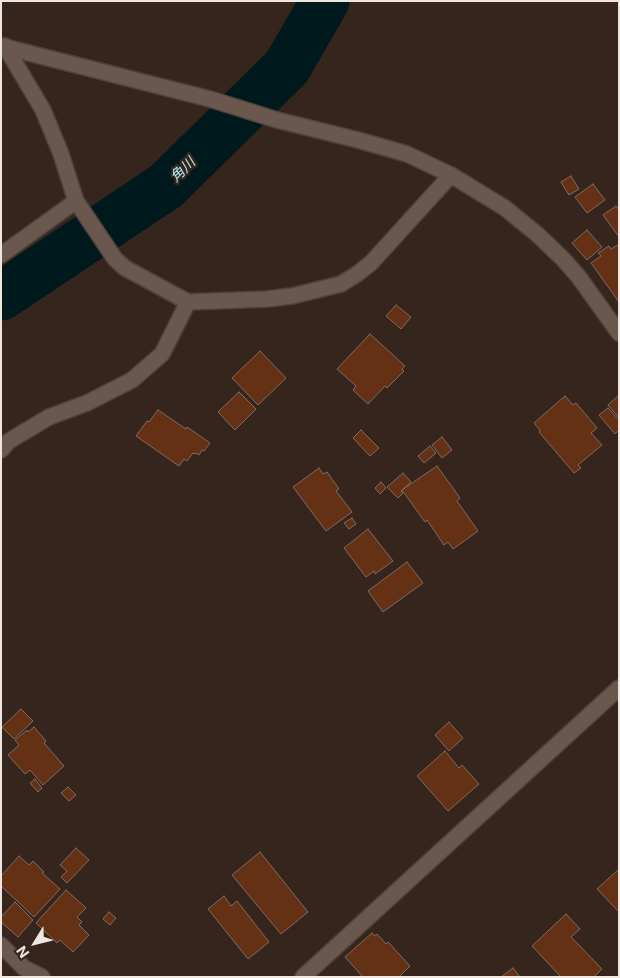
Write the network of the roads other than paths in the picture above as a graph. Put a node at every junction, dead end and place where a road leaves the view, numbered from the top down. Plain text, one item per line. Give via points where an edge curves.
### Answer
1 (3, 46) edge
2 (451, 175) junction
3 (78, 204) junction
4 (1, 255) edge
5 (188, 302) junction
6 (619, 333) edge
7 (1, 450) edge
8 (619, 688) edge
9 (1, 945) edge
10 (42, 977) edge
11 (303, 977) edge

1 - 2 street via 407,154
1 - 3 street via 43,110
2 - 5 street via 371,262 341,284 267,299
2 - 6 street via 505,208 538,235 578,276
3 - 4 street
3 - 5 street via 124,268
5 - 7 street via 162,354 132,380 87,403 49,417 9,441
8 - 11 street
9 - 10 street via 24,968

